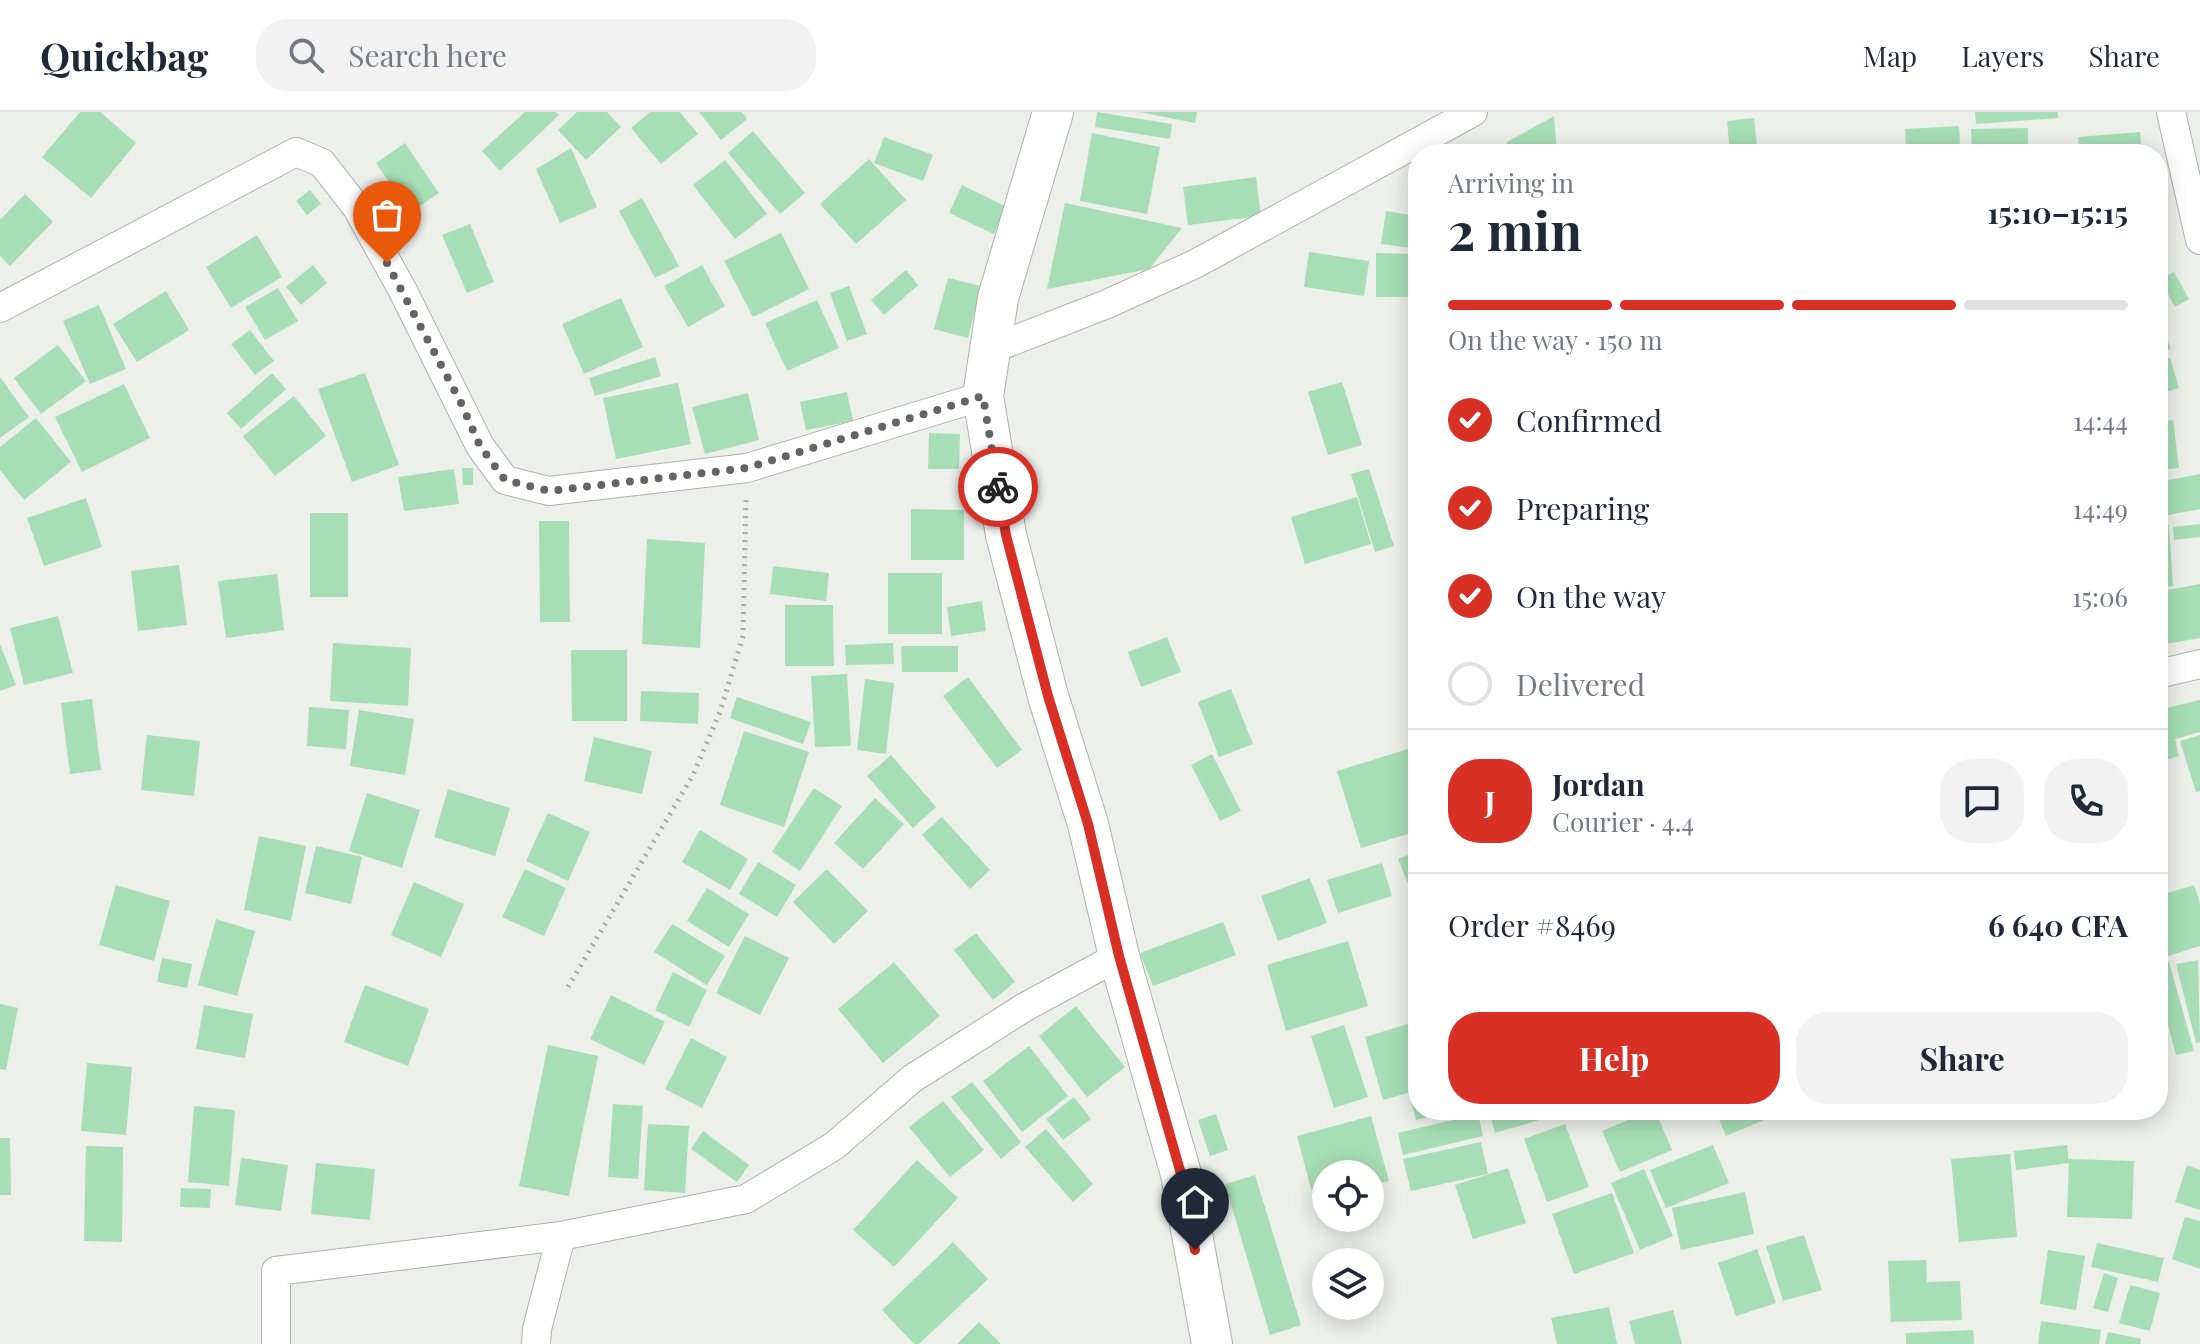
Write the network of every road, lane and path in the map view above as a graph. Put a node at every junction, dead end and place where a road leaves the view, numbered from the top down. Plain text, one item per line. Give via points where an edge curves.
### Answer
1 (1053, 112) edge
2 (1473, 112) edge
3 (2171, 112) edge
4 (1414, 144) edge
5 (1408, 148) edge
6 (2200, 240) edge
7 (0, 308) edge
8 (992, 349) junction
9 (983, 396) junction
10 (747, 468) junction
11 (2200, 664) edge
12 (2168, 672) edge
13 (1119, 956) junction
14 (568, 987) dead end
15 (561, 1236) junction
16 (276, 1344) edge
17 (536, 1344) edge
18 (1212, 1344) edge

1 - 8 street via 998,298
2 - 4 street
3 - 6 street
5 - 8 street via 1195,264
7 - 10 street via 296,152 322,163 357,208 480,446 505,480 549,491
8 - 9 street
9 - 10 street
9 - 13 street via 1006,535 1088,824
10 - 14 path via 743,636 720,712 693,775
11 - 12 street
13 - 15 street via 1025,1007 913,1078 834,1146 746,1199
13 - 18 street via 1181,1174
15 - 16 street via 276,1271
15 - 17 street

